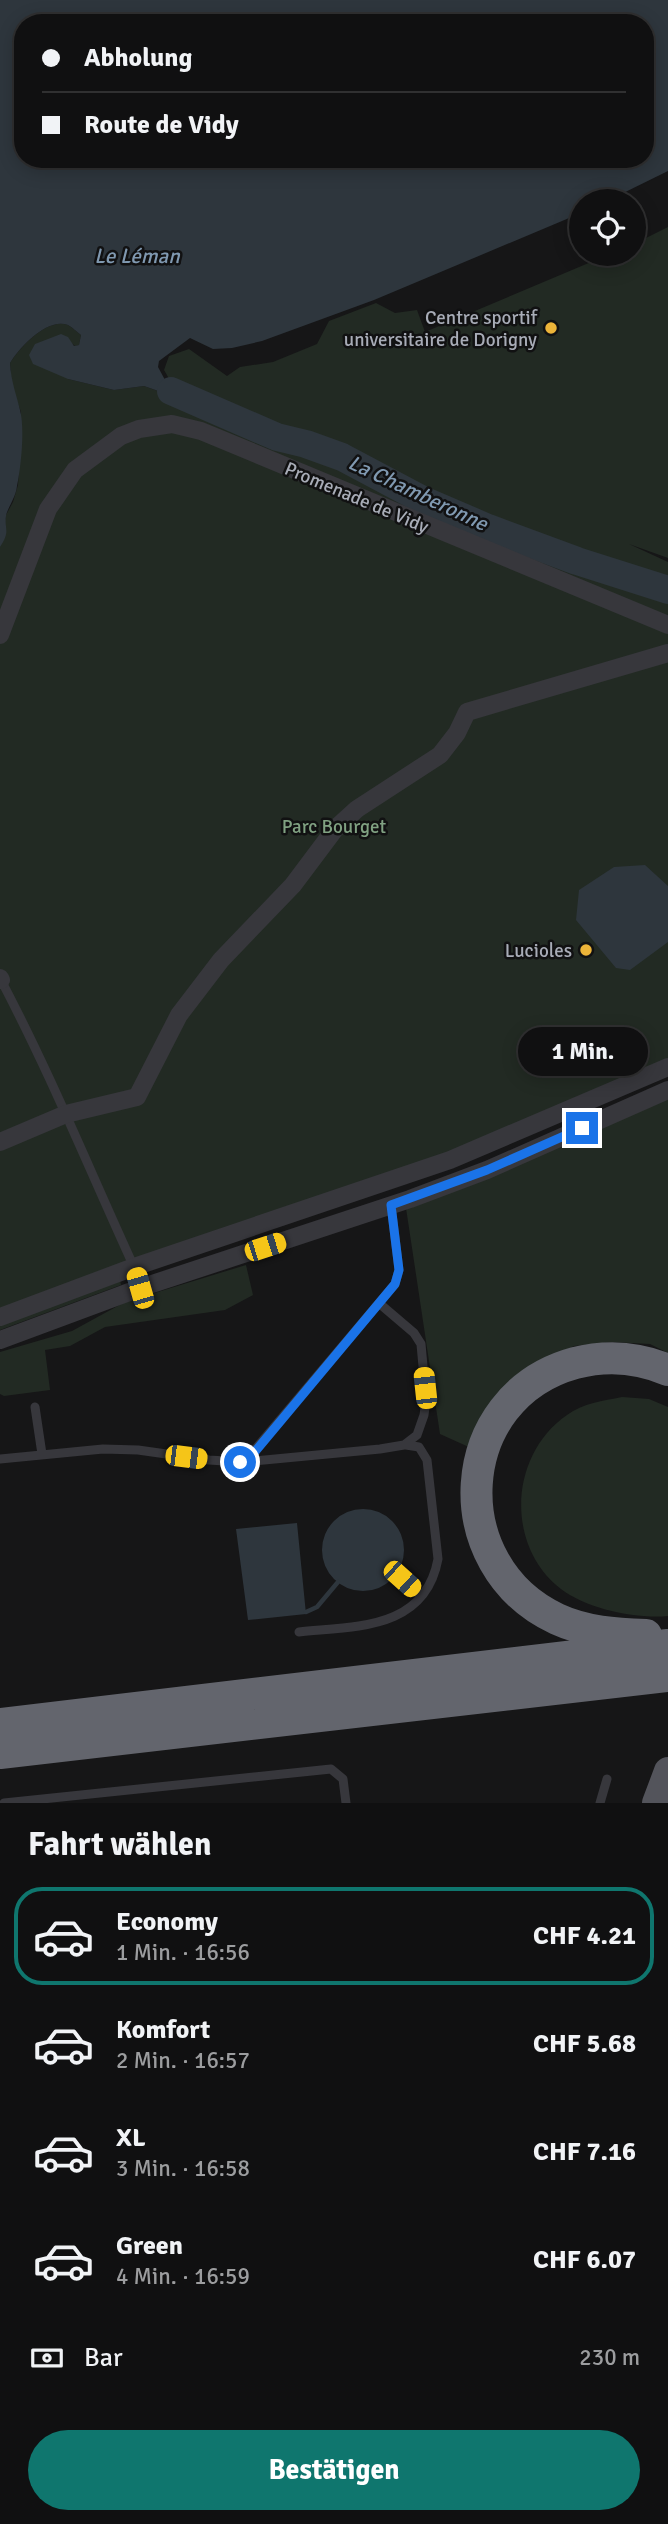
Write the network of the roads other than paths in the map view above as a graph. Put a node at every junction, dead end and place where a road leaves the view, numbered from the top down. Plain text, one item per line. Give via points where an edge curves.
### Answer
1 (668, 625) edge
2 (0, 635) edge
3 (668, 653) edge
4 (1, 979) edge
5 (668, 1067) edge
6 (668, 1090) edge
7 (66, 1114) junction
8 (0, 1142) edge
9 (391, 1205) junction
10 (134, 1267) junction
11 (140, 1288) junction
12 (380, 1304) junction
13 (0, 1317) edge
14 (0, 1340) edge
15 (668, 1370) edge
16 (35, 1407) dead end
17 (404, 1445) junction
18 (42, 1454) junction
19 (0, 1459) edge
20 (241, 1462) junction
21 (402, 1579) dead end
22 (421, 1596) junction
23 (299, 1632) dead end
24 (668, 1636) edge
25 (668, 1645) edge
26 (668, 1676) edge
27 (0, 1724) edge
28 (0, 1753) edge
29 (668, 1771) edge
30 (607, 1779) dead end
31 (668, 1800) edge
32 (4, 1803) edge
33 (346, 1803) edge
34 (600, 1803) edge
35 (656, 1803) edge
36 (663, 1803) edge

1 - 2 street, Promenade de Vidy via 201,431 172,424 121,436 75,470 48,509
3 - 7 street via 467,712 440,755 335,829 293,885 221,960 179,1015 136,1097
4 - 7 lane
5 - 10 street via 450,1160
6 - 9 street via 487,1170
7 - 8 street
7 - 10 lane
9 - 11 street
9 - 12 lane via 399,1276
10 - 11 lane
10 - 13 street
11 - 14 street
12 - 17 lane via 421,1344 424,1415 417,1435
12 - 20 lane via 253,1454
15 - 24 highway via 647,1362 609,1358 544,1375 495,1422 481,1456 475,1497 489,1551 529,1602 587,1629
16 - 18 lane
17 - 20 lane
17 - 22 lane via 419,1447 427,1460 437,1534 435,1573
18 - 19 lane
18 - 20 lane via 103,1449
21 - 22 lane
22 - 23 lane via 395,1618 376,1624
25 - 27 highway
26 - 28 highway
29 - 35 main road
30 - 34 lane
31 - 36 lane
32 - 33 lane via 331,1769 343,1779

